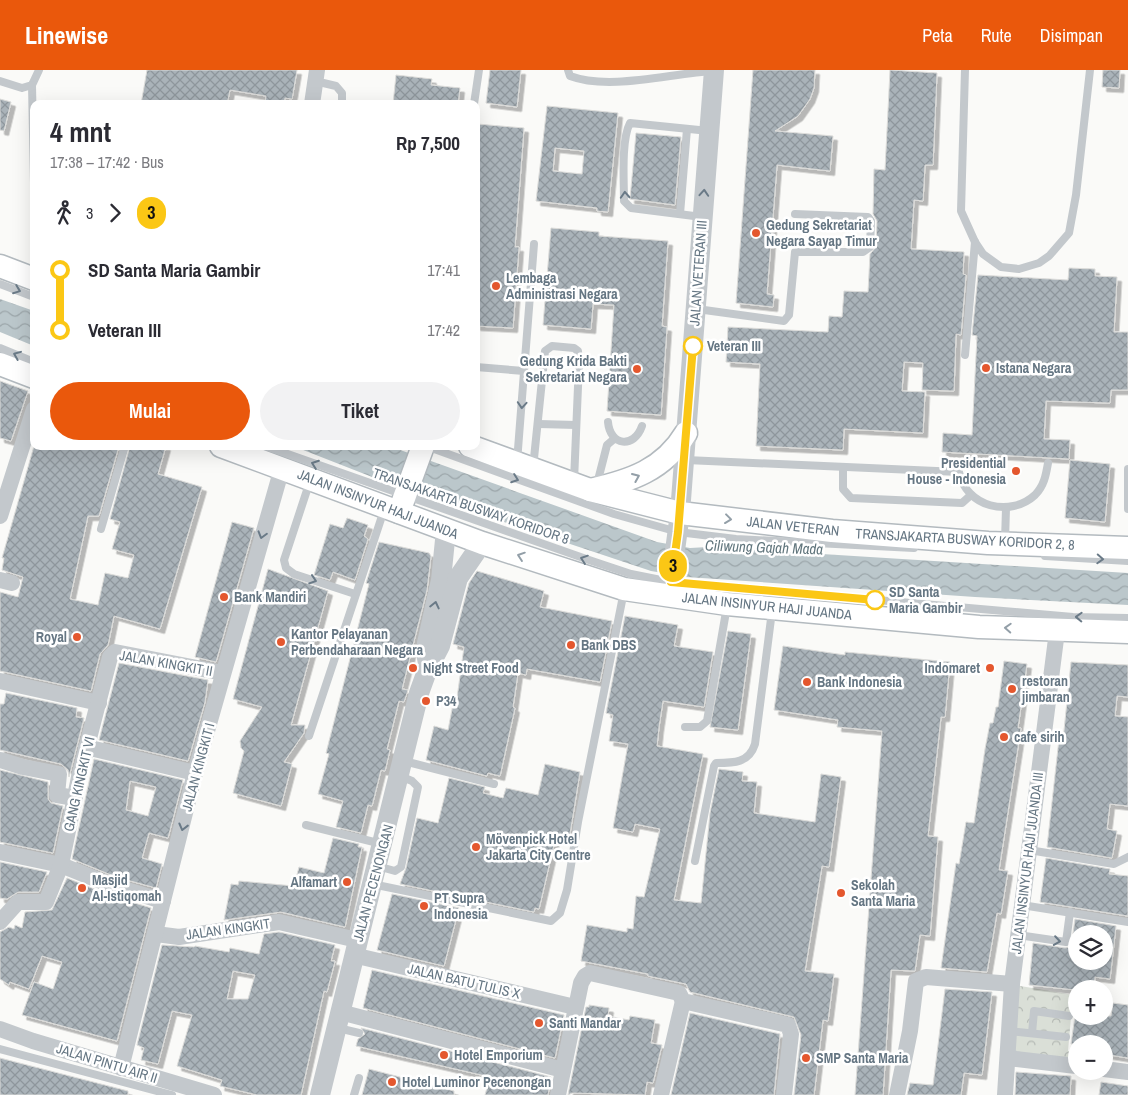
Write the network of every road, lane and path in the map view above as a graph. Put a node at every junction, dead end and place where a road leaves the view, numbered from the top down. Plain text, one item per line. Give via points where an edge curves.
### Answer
1 (39, 70) edge
2 (479, 70) edge
3 (568, 70) edge
4 (714, 70) edge
5 (965, 70) edge
6 (1090, 70) edge
7 (316, 76) edge
8 (0, 81) edge
9 (32, 85) junction
10 (32, 100) edge
11 (313, 100) edge
12 (342, 100) edge
13 (475, 100) edge
14 (687, 129) junction
15 (709, 131) junction
16 (680, 214) junction
17 (795, 214) dead end
18 (703, 217) junction
19 (974, 242) junction
20 (534, 244) dead end
21 (0, 266) edge
22 (30, 280) edge
23 (30, 281) edge
24 (0, 284) edge
25 (696, 309) junction
26 (0, 348) edge
27 (965, 355) dead end
28 (30, 360) edge
29 (0, 364) edge
30 (480, 367) edge
31 (524, 371) junction
32 (30, 375) edge
33 (30, 422) edge
34 (608, 422) dead end
35 (539, 424) junction
36 (576, 426) junction
37 (642, 426) dead end
38 (686, 434) junction
39 (614, 439) junction
40 (124, 450) edge
41 (232, 450) edge
42 (275, 450) edge
43 (423, 450) edge
44 (426, 450) edge
45 (480, 450) edge
46 (683, 460) junction
47 (1048, 463) dead end
48 (525, 467) junction
49 (843, 467) junction
50 (282, 468) junction
51 (1128, 469) edge
52 (311, 479) junction
53 (587, 488) junction
54 (971, 495) junction
55 (399, 502) junction
56 (1006, 508) junction
57 (1128, 509) edge
58 (0, 516) edge
59 (678, 527) junction
60 (101, 529) dead end
61 (446, 530) junction
62 (1005, 543) junction
63 (482, 544) junction
64 (1128, 548) edge
65 (923, 549) dead end
66 (1040, 556) dead end
67 (1128, 561) edge
68 (671, 585) junction
69 (624, 589) junction
70 (355, 594) junction
71 (727, 604) junction
72 (772, 608) junction
73 (1128, 618) edge
74 (1057, 631) junction
75 (1128, 632) edge
76 (427, 671) junction
77 (223, 673) junction
78 (0, 681) edge
79 (99, 703) junction
80 (685, 727) dead end
81 (309, 736) dead end
82 (86, 747) junction
83 (0, 760) edge
84 (82, 767) junction
85 (402, 768) junction
86 (56, 773) junction
87 (195, 773) junction
88 (494, 784) dead end
89 (75, 798) junction
90 (306, 825) dead end
91 (383, 844) junction
92 (1029, 850) junction
93 (0, 852) edge
94 (1128, 857) edge
95 (695, 860) dead end
96 (61, 865) junction
97 (382, 877) junction
98 (163, 901) junction
99 (1022, 905) junction
100 (1070, 912) junction
101 (0, 922) edge
102 (1128, 922) edge
103 (156, 934) junction
104 (1018, 935) junction
105 (355, 947) junction
106 (1012, 984) junction
107 (683, 1002) junction
108 (575, 1007) junction
109 (1068, 1016) dead end
110 (338, 1020) junction
111 (0, 1028) edge
112 (1009, 1031) junction
113 (359, 1033) dead end
114 (1032, 1034) junction
115 (1066, 1037) dead end
116 (0, 1049) edge
117 (1008, 1058) junction
118 (1068, 1065) edge
119 (121, 1068) junction
120 (563, 1070) junction
121 (1113, 1070) edge
122 (1128, 1072) edge
123 (359, 1078) dead end
124 (322, 1094) edge
125 (172, 1095) edge
126 (214, 1095) edge
127 (354, 1095) edge
128 (558, 1095) edge
129 (661, 1095) edge
130 (784, 1095) edge
131 (897, 1095) edge
132 (1005, 1095) edge

1 - 9 lane
2 - 13 lane
3 - 4 lane via 570,76 579,79 602,81
4 - 15 street, JALAN VETERAN III
5 - 19 lane via 961,211
6 - 19 lane via 1069,233 1039,263 1019,269 1001,267 989,260
7 - 11 street
7 - 12 lane via 336,86 342,92
8 - 9 lane via 22,88
9 - 10 lane
14 - 15 lane
14 - 16 lane
16 -> 14 lane via 627,206 624,201 627,129 630,124
18 -> 15 street, JALAN VETERAN III
16 - 18 lane
17 - 25 lane via 868,217 870,247 863,252 795,252 789,315 784,321
18 - 25 street, JALAN VETERAN III
19 - 27 lane
20 - 31 lane
21 - 22 main road
24 -> 23 lane
25 - 38 street, JALAN VETERAN III
28 -> 26 lane
29 - 32 main road
30 - 31 lane
31 -> 48 lane
33 - 58 street
34 - 39 lane
35 - 36 lane
35 - 36 lane via 545,351 552,346 561,346 578,351
35 - 48 lane
36 - 53 lane
37 - 39 lane via 632,440
38 - 46 street, JALAN VETERAN III
53 -> 38 main road via 629,480 657,466
39 - 53 lane via 607,445
40 - 60 lane
41 - 50 main road, JALAN INSINYUR HAJI JUANDA
55 -> 42 lane, TRANSJAKARTA BUSWAY KORIDOR 8
43 - 55 main road
44 -> 59 lane, TRANSJAKARTA BUSWAY KORIDOR 2, 8 via 614,514
45 - 48 main road, JALAN VETERAN
46 - 49 lane
46 - 59 street, JALAN VETERAN III
47 - 56 lane via 1045,480 1036,494 1022,504
48 - 53 main road, JALAN VETERAN
49 - 54 lane via 960,472 961,480
49 - 54 lane via 843,490 851,498 962,503
50 - 52 main road, JALAN INSINYUR HAJI JUANDA
50 -> 77 street, JALAN KINGKIT I
51 - 57 lane
52 - 55 main road, JALAN INSINYUR HAJI JUANDA
52 -> 70 lane via 284,560 286,568 294,574
53 - 59 main road, JALAN VETERAN
54 - 56 lane via 987,505
55 - 61 main road, JALAN INSINYUR HAJI JUANDA
68 -> 55 lane, TRANSJAKARTA BUSWAY KORIDOR 8
55 - 70 lane
56 - 62 lane
59 -> 62 main road, JALAN VETERAN via 832,531
59 - 65 lane, TRANSJAKARTA BUSWAY KORIDOR 2, 8 via 736,539
59 - 68 street, JALAN VETERAN III
61 - 63 main road, JALAN INSINYUR HAJI JUANDA
76 -> 61 street, JALAN PECENONGAN via 427,643 441,580
62 - 64 main road, JALAN VETERAN
69 -> 63 main road, JALAN INSINYUR HAJI JUANDA
63 - 76 street, JALAN PECENONGAN via 458,578 440,646
66 -> 67 lane, TRANSJAKARTA BUSWAY KORIDOR 2, 8
68 - 69 main road, JALAN INSINYUR HAJI JUANDA
68 - 71 main road, JALAN INSINYUR HAJI JUANDA
73 -> 68 lane, TRANSJAKARTA BUSWAY KORIDOR 8 via 1064,616
69 - 97 lane via 560,913 551,921
70 - 81 lane
71 - 72 main road, JALAN INSINYUR HAJI JUANDA
71 - 80 lane via 707,721 700,727
74 -> 72 main road, JALAN INSINYUR HAJI JUANDA
72 - 95 lane via 756,744 746,760 716,763 714,766
74 - 75 main road, JALAN INSINYUR HAJI JUANDA
74 - 92 street, JALAN INSINYUR HAJI JUANDA III
76 - 85 street, JALAN PECENONGAN
77 - 79 street, JALAN KINGKIT II via 115,652 110,657
77 - 87 street, JALAN KINGKIT I
78 - 79 street
79 - 82 street, GANG KINGKIT VI
82 - 84 street, GANG KINGKIT VI
82 - 87 street
83 - 86 street
84 - 86 street via 59,763
84 - 89 street, GANG KINGKIT VI
85 - 88 lane
85 - 91 street, JALAN PECENONGAN
85 - 97 lane via 418,787 401,867
86 - 89 street via 60,774 58,796
87 -> 98 street, JALAN KINGKIT I
89 - 96 street, GANG KINGKIT VI
90 - 91 lane
91 - 97 street, JALAN PECENONGAN
92 - 94 lane via 1114,864
92 - 99 street, JALAN INSINYUR HAJI JUANDA III
93 - 96 street
96 - 98 street
96 - 101 street, GANG KINGKIT VI via 46,902 18,902
97 - 105 street, JALAN PECENONGAN
98 - 103 street, JALAN KINGKIT I
99 - 100 lane
99 - 104 street, JALAN INSINYUR HAJI JUANDA III
100 - 102 lane
104 -> 100 lane via 1066,942
103 - 105 street, JALAN KINGKIT via 179,936 279,922
103 - 119 street, JALAN KINGKIT I
104 - 106 street, JALAN INSINYUR HAJI JUANDA III
105 - 108 street, JALAN BATU TULIS X
105 - 110 street, JALAN PECENONGAN
106 - 112 street, JALAN INSINYUR HAJI JUANDA III
106 - 131 street via 926,977 916,981
107 - 108 street via 679,993 664,988 590,973 581,983
107 - 129 street
107 - 130 street via 788,1025 790,1039
108 - 120 street
109 - 114 lane via 1034,1011
110 - 113 lane
110 - 120 street
110 - 124 street, JALAN PECENONGAN
111 - 119 street, JALAN PINTU AIR II
112 - 114 lane
112 - 117 street, JALAN INSINYUR HAJI JUANDA III
114 - 115 lane
116 - 125 lane
117 - 118 street
117 - 132 street, JALAN INSINYUR HAJI JUANDA III
119 - 126 street, JALAN PINTU AIR II
120 - 128 street
121 - 122 street
123 - 127 lane

